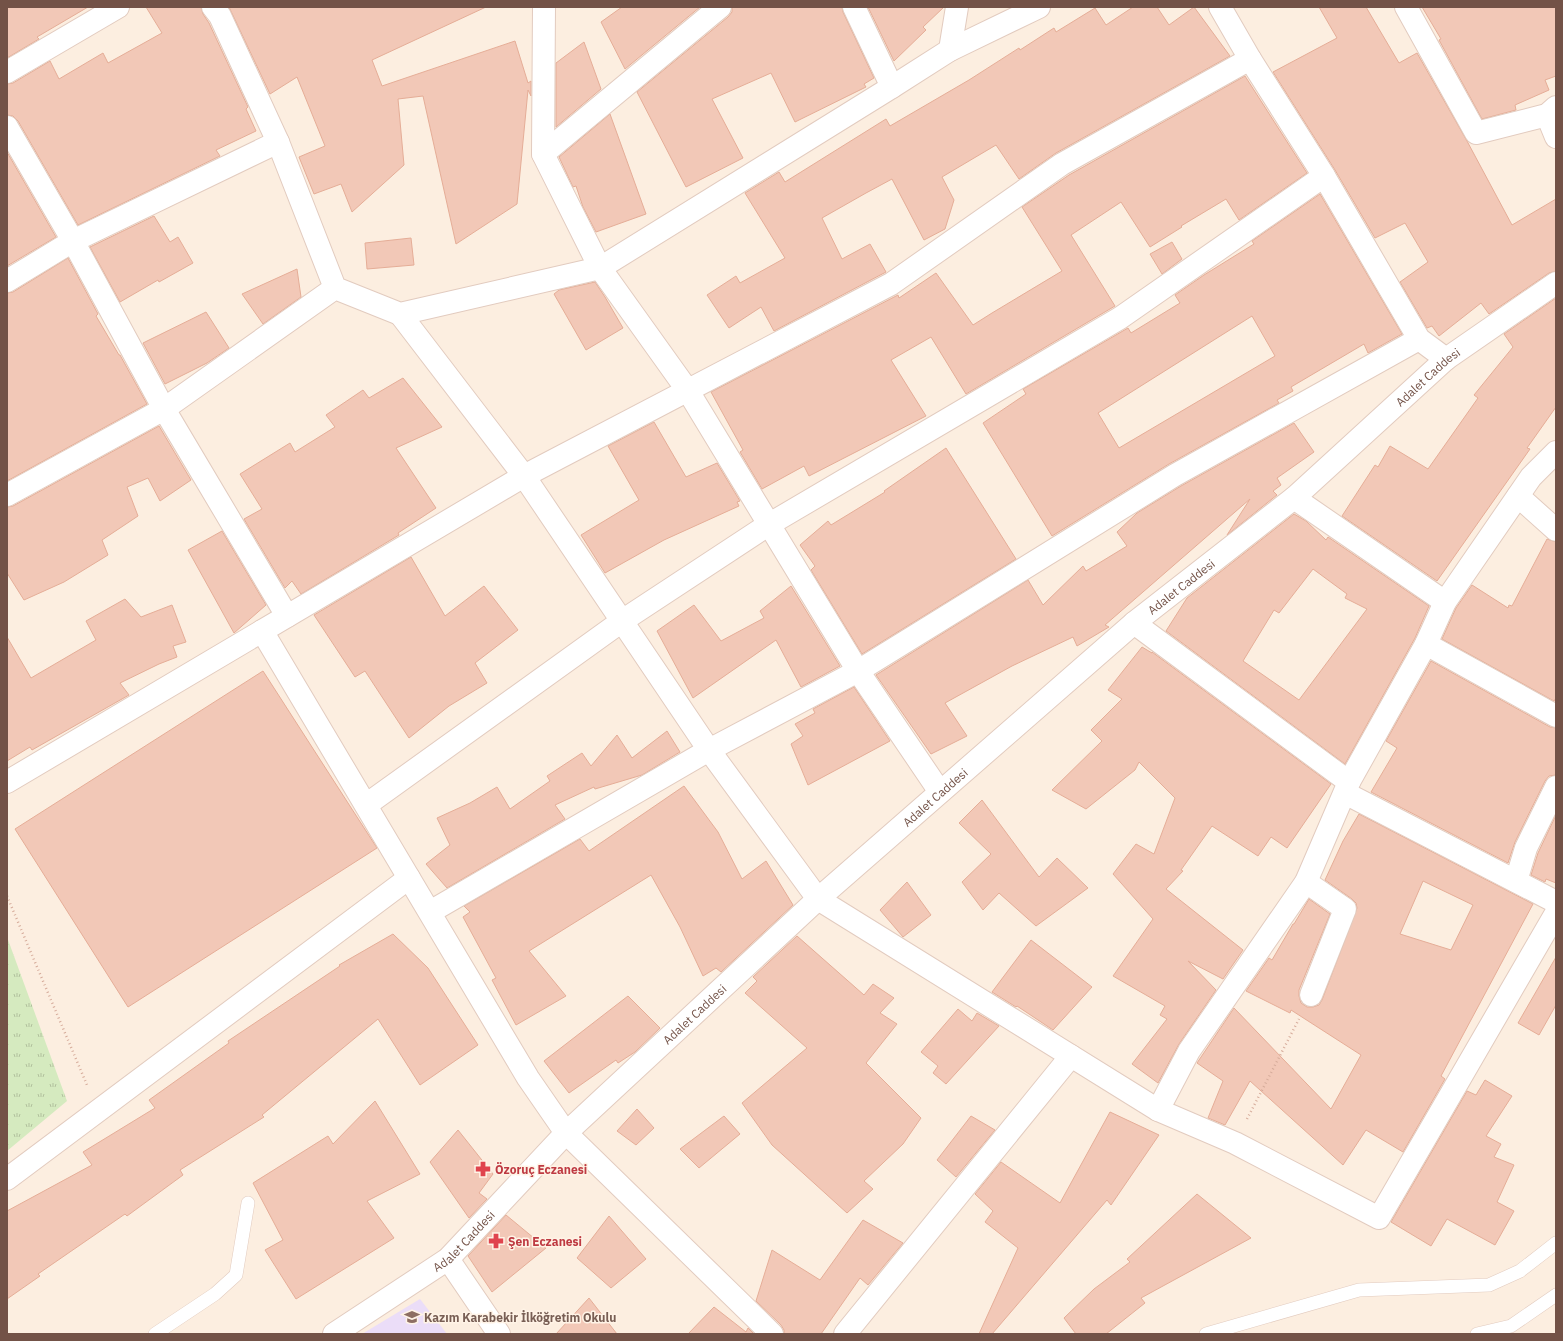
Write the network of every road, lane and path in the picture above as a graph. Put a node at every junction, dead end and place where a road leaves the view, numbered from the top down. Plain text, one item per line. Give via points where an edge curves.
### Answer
1 (118, 7) edge
2 (213, 7) edge
3 (544, 7) edge
4 (720, 7) edge
5 (854, 7) edge
6 (957, 7) edge
7 (1039, 7) edge
8 (1220, 7) edge
9 (1406, 7) edge
10 (950, 50) junction
11 (1250, 59) junction
12 (7, 72) edge
13 (892, 87) junction
14 (1552, 111) edge
15 (7, 127) edge
16 (1556, 137) edge
17 (278, 142) junction
18 (543, 154) junction
19 (1324, 176) junction
20 (73, 241) junction
21 (600, 268) junction
22 (7, 281) edge
23 (1556, 283) edge
24 (335, 288) junction
25 (400, 314) junction
26 (1419, 339) junction
27 (1446, 359) junction
28 (688, 391) junction
29 (164, 409) junction
30 (1556, 452) edge
31 (524, 476) junction
32 (7, 495) edge
33 (1518, 496) junction
34 (1294, 498) junction
35 (768, 525) junction
36 (1556, 530) edge
37 (1445, 602) junction
38 (287, 616) junction
39 (622, 621) junction
40 (1134, 623) junction
41 (262, 631) junction
42 (1426, 644) junction
43 (858, 671) junction
44 (1556, 716) edge
45 (709, 750) junction
46 (7, 782) edge
47 (1556, 787) edge
48 (1347, 788) junction
49 (940, 792) junction
50 (366, 805) junction
51 (409, 878) junction
52 (1516, 881) junction
53 (1306, 882) junction
54 (7, 896) edge
55 (818, 898) junction
56 (1556, 902) edge
57 (430, 912) junction
58 (1556, 914) edge
59 (1311, 995) joint
60 (1071, 1056) junction
61 (1158, 1110) junction
62 (98, 1111) junction
63 (566, 1133) junction
64 (1235, 1143) junction
65 (7, 1179) edge
66 (248, 1203) dead end
67 (1556, 1243) edge
68 (448, 1259) junction
69 (1556, 1295) edge
70 (155, 1334) edge
71 (334, 1334) edge
72 (499, 1334) edge
73 (772, 1334) edge
74 (845, 1334) edge
75 (1206, 1334) edge
76 (1477, 1334) edge

1 - 12 street
2 - 17 street via 220,16
3 - 18 street
4 - 18 street
5 - 13 street
6 - 10 street
7 - 10 street
8 - 11 street
9 - 14 street via 1476,133
10 - 13 street
11 - 19 street
11 - 28 street via 1062,164 891,284
13 - 21 street
14 - 16 street
15 - 20 street
17 - 20 street
17 - 24 street
18 - 21 street
19 - 26 street
19 - 35 street via 1120,318
20 - 22 street
20 - 29 street
21 - 25 street
21 - 28 street
23 - 27 street, Adalet Caddesi
24 - 25 street
24 - 29 street
25 - 31 street
26 - 27 street
26 - 43 street via 1175,475
27 - 34 street, Adalet Caddesi
28 - 31 street
28 - 35 street
29 - 32 street
29 - 38 street
30 - 33 street via 1531,477
31 - 38 street
31 - 39 street
33 - 36 street
33 - 37 street
34 - 37 street
34 - 40 street, Adalet Caddesi
35 - 39 street
35 - 43 street
37 - 42 street
38 - 41 street
39 - 45 street
39 - 50 street
40 - 48 street
40 - 49 street, Adalet Caddesi
41 - 46 street
41 - 50 street
42 - 44 street
42 - 48 street
43 - 45 street
43 - 49 street
45 - 55 street
45 - 57 street
47 - 52 street via 1526,848
48 - 52 street
48 - 53 street
49 - 55 street, Adalet Caddesi
50 - 51 street
51 - 57 street
51 - 62 street
52 - 56 street
53 - 59 street via 1345,909
53 - 61 street via 1189,1051
54 - 62 path
55 - 60 street
55 - 63 street, Adalet Caddesi
57 - 63 street via 528,1078
58 - 64 street via 1379,1218
59 - 64 path
60 - 61 street
60 - 74 street
61 - 64 street
62 - 65 street
63 - 68 street, Adalet Caddesi
63 - 73 street
66 - 70 lane via 236,1275 215,1294
67 - 75 lane via 1520,1271 1489,1285 1359,1290
68 - 71 street, Adalet Caddesi
68 - 72 street
69 - 76 lane via 1511,1326

